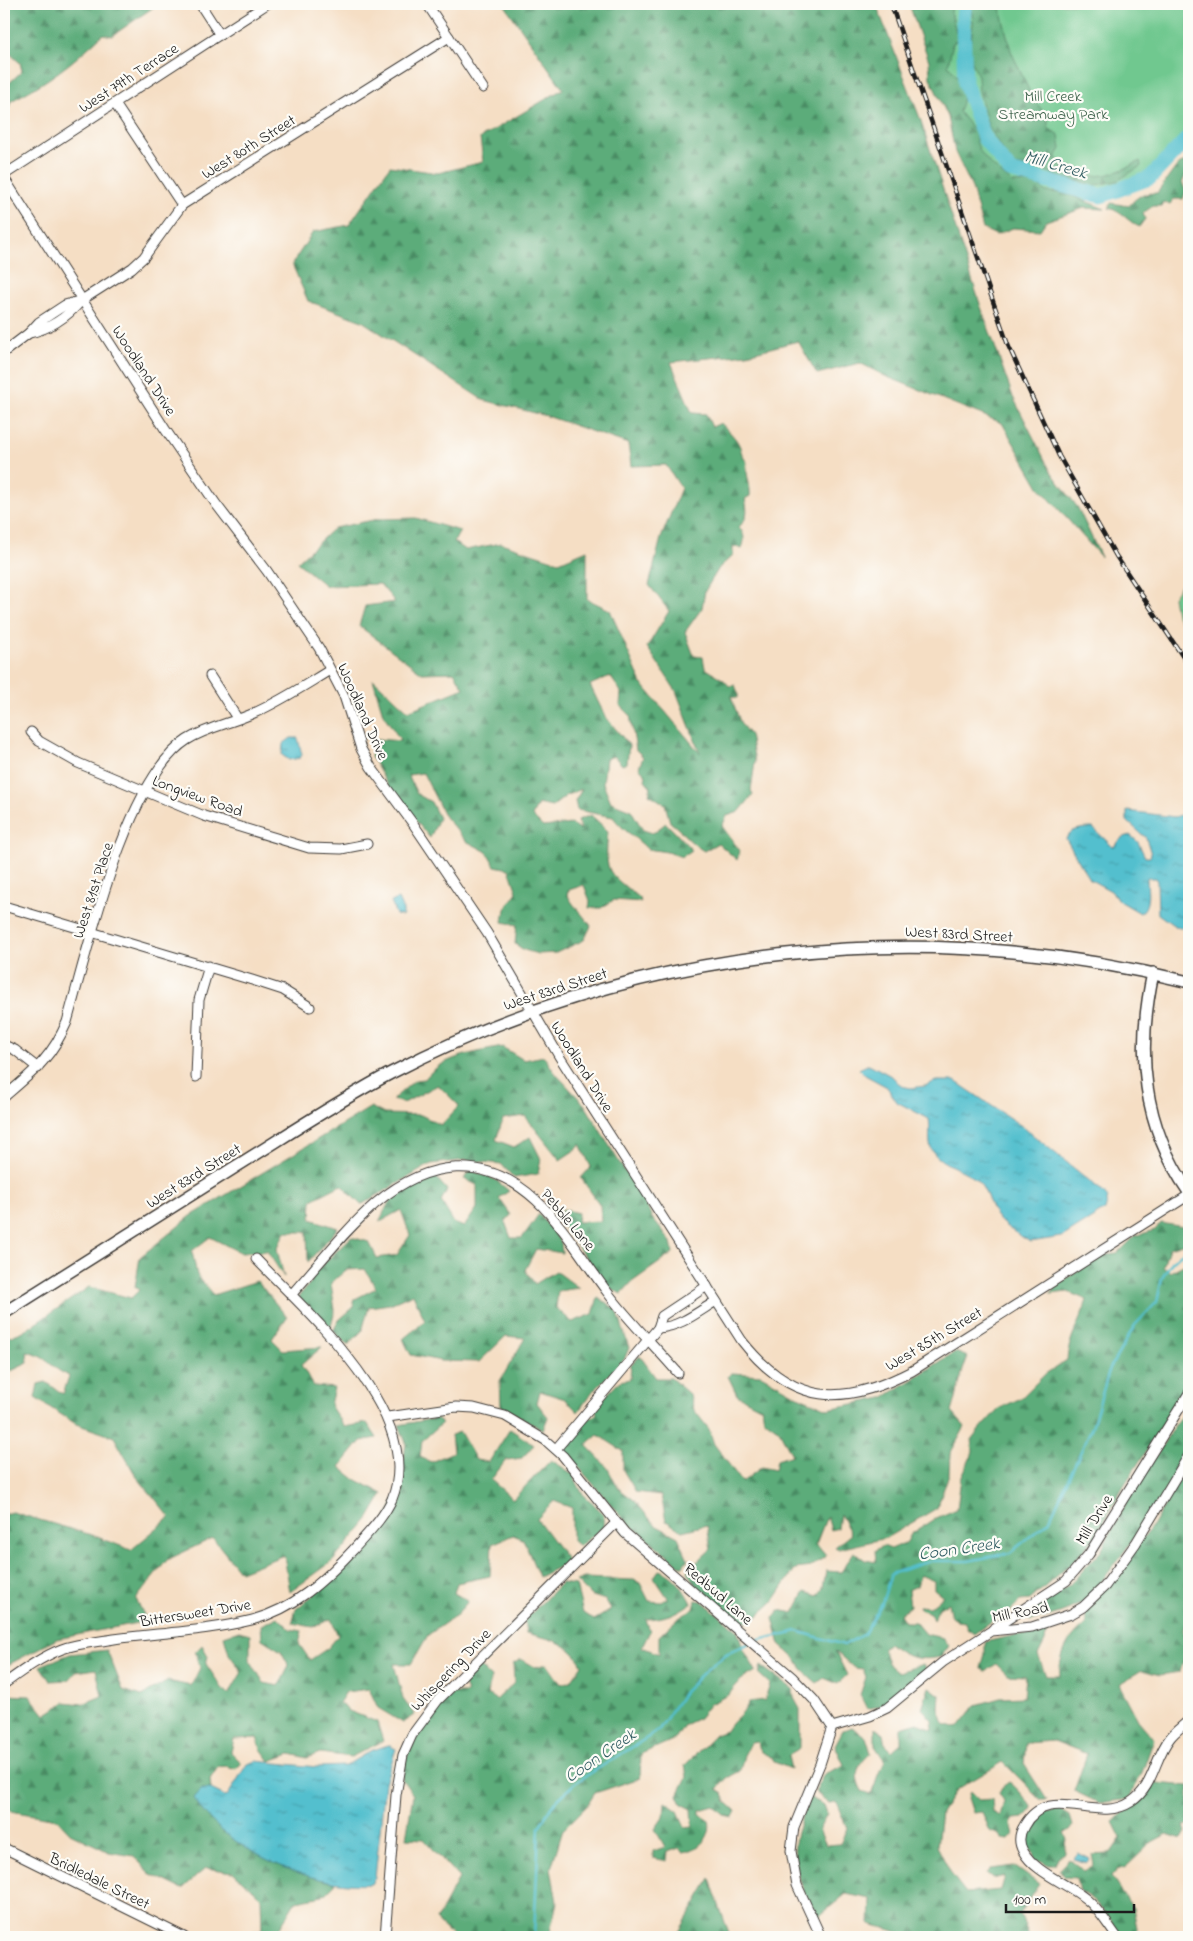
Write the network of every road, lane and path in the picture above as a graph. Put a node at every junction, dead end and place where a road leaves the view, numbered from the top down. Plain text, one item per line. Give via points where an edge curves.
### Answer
1 (200, 4) edge
2 (267, 4) edge
3 (427, 4) edge
4 (220, 35) junction
5 (449, 37) junction
6 (483, 88) dead end
7 (115, 104) junction
8 (4, 177) edge
9 (182, 205) junction
10 (82, 300) junction
11 (4, 352) edge
12 (330, 670) junction
13 (210, 676) dead end
14 (237, 718) junction
15 (31, 732) dead end
16 (144, 792) junction
17 (367, 844) dead end
18 (4, 906) edge
19 (93, 934) junction
20 (209, 966) junction
21 (1153, 973) junction
22 (1189, 982) edge
23 (310, 1007) dead end
24 (531, 1011) junction
25 (4, 1045) edge
26 (38, 1068) junction
27 (196, 1077) dead end
28 (4, 1097) edge
29 (1189, 1193) edge
30 (256, 1259) dead end
31 (707, 1286) junction
32 (291, 1295) junction
33 (716, 1300) junction
34 (4, 1313) edge
35 (658, 1328) junction
36 (648, 1338) junction
37 (678, 1373) dead end
38 (1189, 1394) edge
39 (388, 1417) junction
40 (556, 1449) junction
41 (1189, 1456) edge
42 (616, 1523) junction
43 (990, 1631) junction
44 (4, 1684) edge
45 (1189, 1720) edge
46 (832, 1727) junction
47 (4, 1848) edge
48 (184, 1937) edge
49 (385, 1937) edge
50 (821, 1937) edge
51 (1117, 1937) edge

1 - 4 street
2 - 4 street, West 79th Terrace
3 - 5 street
4 - 7 street, West 79th Terrace
5 - 6 street
5 - 9 street, West 80th Street
7 - 8 street, West 79th Terrace
7 - 9 street
8 - 10 street, Woodland Drive
9 - 10 street, West 80th Street via 144,257
10 - 11 street, West 80th Street via 58,309
10 - 12 street, Woodland Drive via 164,429 267,571 319,648
12 - 14 street, West 81st Place via 278,701
12 - 24 street, Woodland Drive via 344,696 361,749 371,767 487,933
13 - 14 street
14 - 16 street, West 81st Place via 210,728 176,748 153,774
15 - 16 street, Longview Road via 39,741 78,763
16 - 17 street, Longview Road via 204,816 309,848 341,849
16 - 19 street, West 81st Place via 112,867
18 - 19 street
19 - 20 street
19 - 26 street, West 81st Place via 67,1022 58,1043
20 - 23 street via 282,990
20 - 27 street via 199,1000
21 - 22 main road, West 83rd Street
21 - 24 main road, West 83rd Street via 1068,958 986,949 832,948 760,956 665,973
21 - 29 main road via 1143,1036 1146,1084 1159,1136
24 - 31 street, Woodland Drive
24 - 34 main road, West 83rd Street via 430,1054 355,1093
25 - 26 street
26 - 28 street, West 81st Place
29 - 33 street, West 85th Street via 912,1371 886,1384 854,1394 818,1393 783,1380 754,1356
30 - 32 street, Bittersweet Drive
31 - 33 street, West 85th Street
31 - 35 street via 662,1316
32 - 36 street, Pebble Lane via 364,1215 392,1192 432,1172 459,1166 474,1167 496,1173 537,1201 612,1299
32 - 39 street, Bittersweet Drive via 341,1349
33 - 35 street via 680,1322
35 - 36 street
36 - 37 street, Pebble Lane
36 - 40 street
38 - 43 street, Mill Drive via 1089,1554 1058,1587
39 - 40 street, Redbud Lane via 456,1407 474,1408 517,1422
39 - 44 street, Bittersweet Drive via 397,1462 392,1499 376,1524 308,1593 290,1605 253,1619 75,1646 41,1660
40 - 42 street, Redbud Lane
41 - 43 street, Mill Road via 1136,1543 1083,1608 1032,1627
42 - 46 street, Redbud Lane via 753,1641 807,1692
42 - 49 street, Whispering Drive via 438,1700 412,1735 403,1755 396,1795
43 - 46 street, Mill Road via 943,1662 886,1708
45 - 51 street via 1169,1739 1148,1785 1131,1802 1112,1810 1054,1803 1035,1813 1020,1832 1020,1841 1028,1858 1087,1899
46 - 50 street via 794,1827 791,1851 799,1891
47 - 48 street, Bridledale Street

